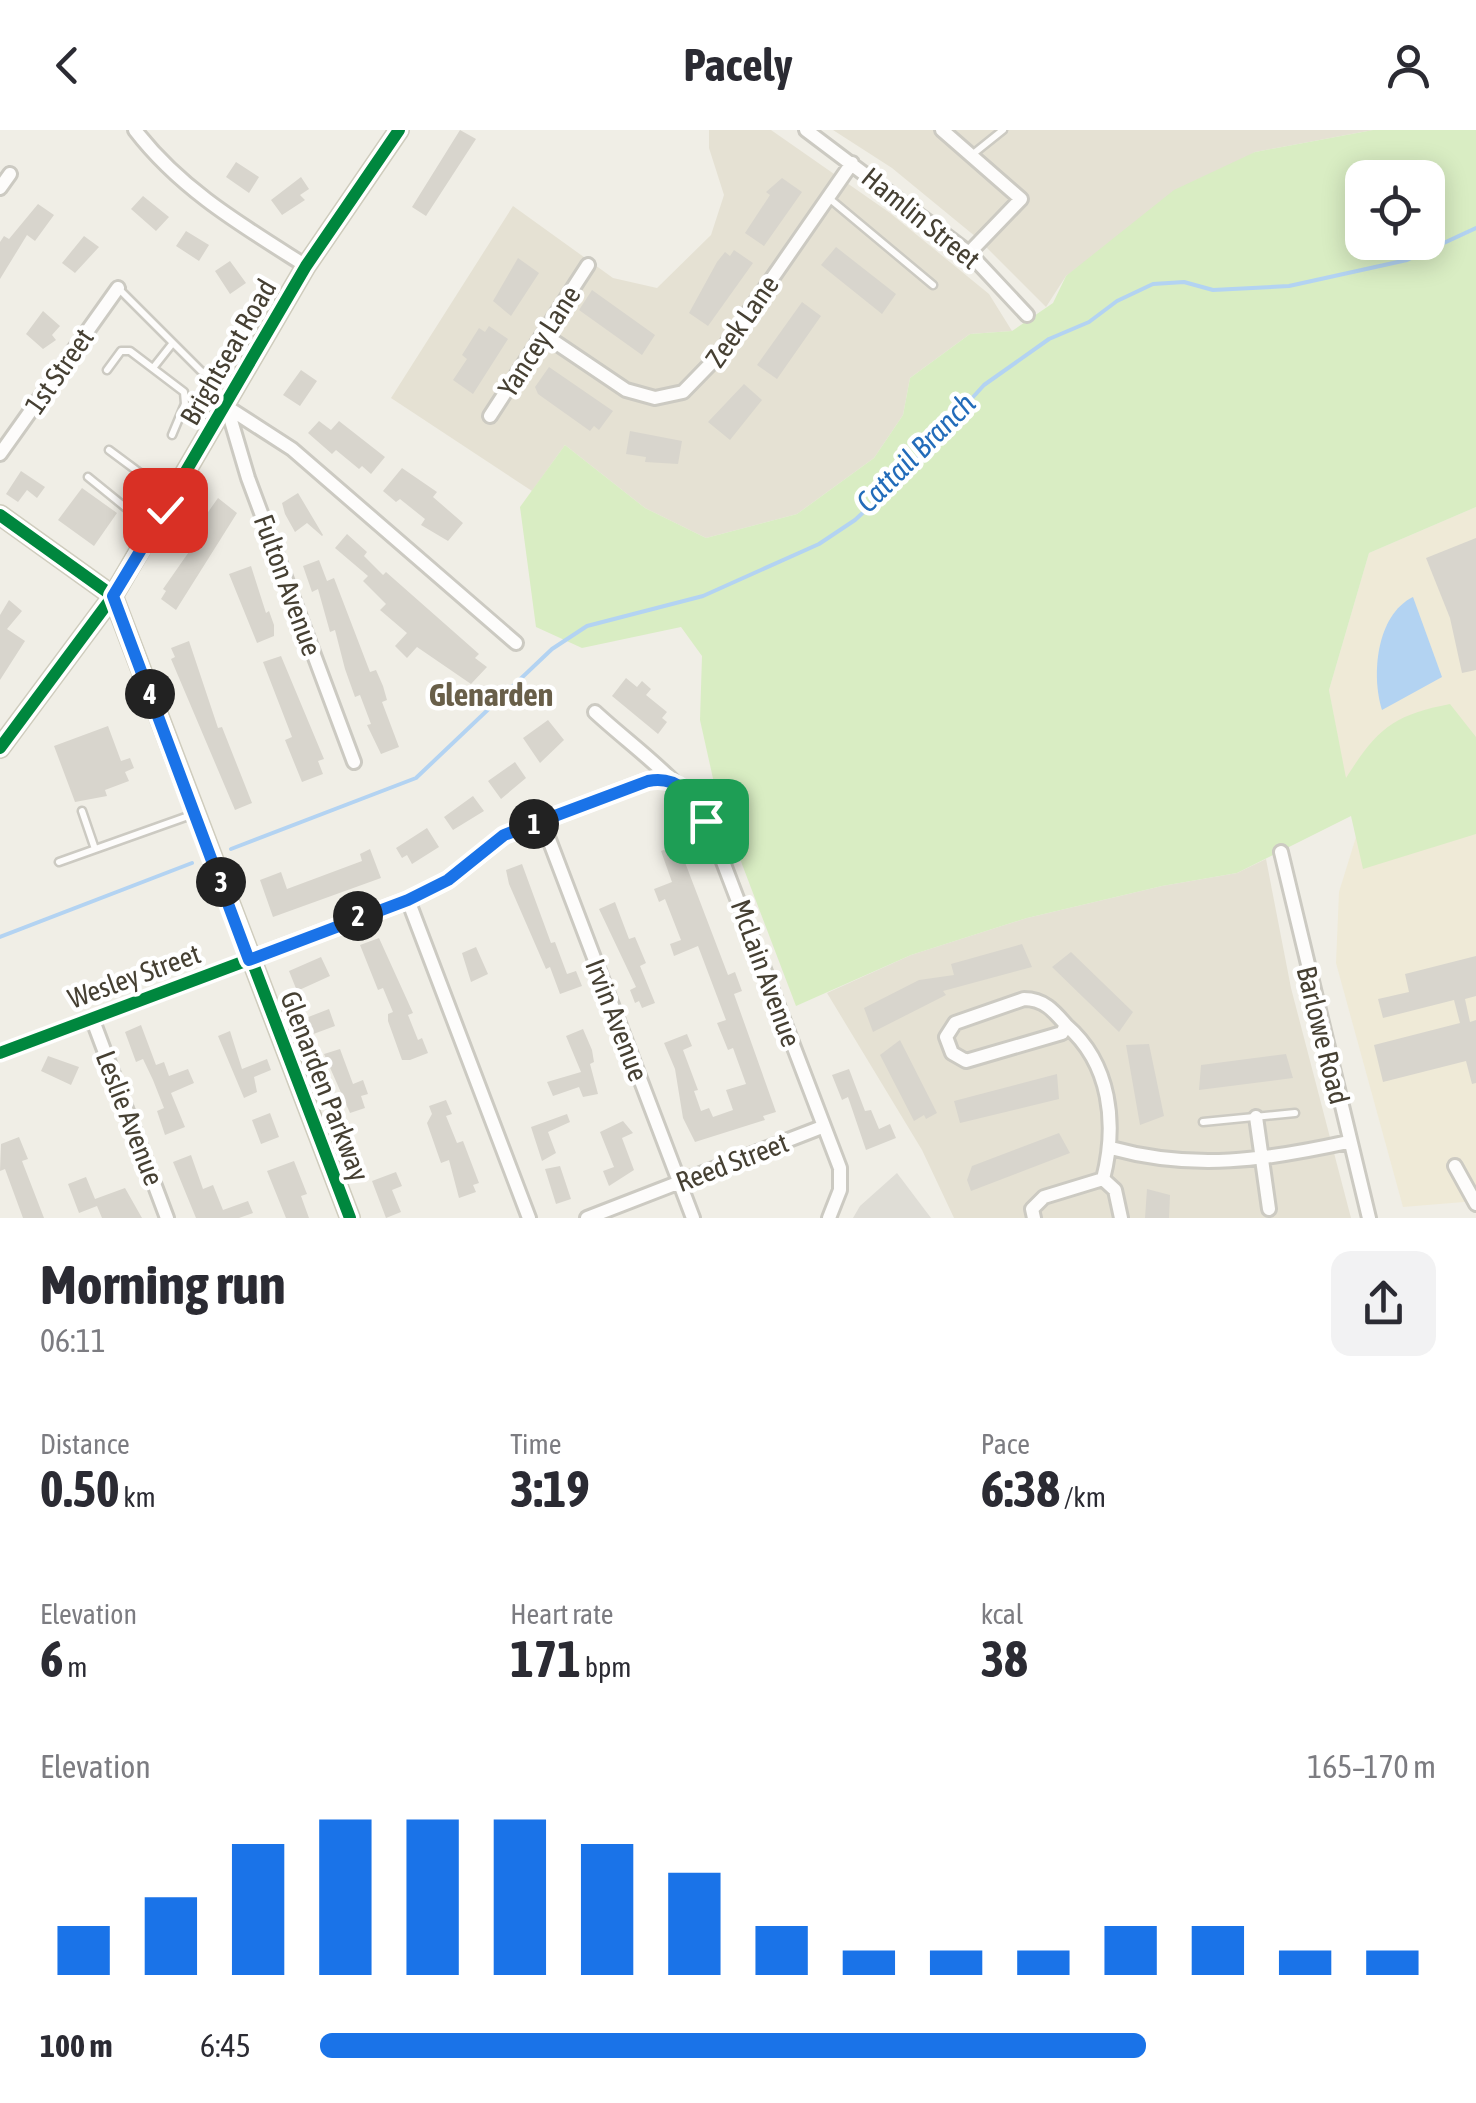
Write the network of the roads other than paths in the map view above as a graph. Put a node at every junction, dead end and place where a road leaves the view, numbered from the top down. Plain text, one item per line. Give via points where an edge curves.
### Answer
1 (136, 130) edge
2 (399, 130) edge
3 (806, 130) edge
4 (942, 130) edge
5 (1004, 130) edge
6 (971, 155) junction
7 (852, 163) junction
8 (10, 174) dead end
9 (0, 188) edge
10 (829, 198) junction
11 (969, 253) junction
12 (588, 265) dead end
13 (306, 266) junction
14 (933, 284) dead end
15 (118, 288) joint
16 (1027, 315) dead end
17 (543, 334) junction
18 (172, 344) junction
19 (153, 368) junction
20 (107, 370) dead end
21 (238, 385) junction
22 (227, 407) junction
23 (490, 416) dead end
24 (172, 435) dead end
25 (109, 450) dead end
26 (0, 454) edge
27 (88, 477) dead end
28 (140, 494) junction
29 (165, 510) junction
30 (129, 511) junction
31 (0, 515) edge
32 (152, 530) junction
33 (113, 596) junction
34 (516, 642) dead end
35 (596, 712) dead end
36 (0, 748) edge
37 (354, 762) dead end
38 (666, 778) junction
39 (82, 811) dead end
40 (195, 813) junction
41 (542, 822) junction
42 (95, 849) junction
43 (1281, 852) dead end
44 (59, 862) dead end
45 (408, 900) junction
46 (249, 960) junction
47 (92, 1018) junction
48 (1066, 1025) junction
49 (0, 1053) edge
50 (1295, 1113) dead end
51 (1256, 1117) junction
52 (1203, 1122) dead end
53 (822, 1127) junction
54 (1348, 1142) junction
55 (1111, 1148) junction
56 (1260, 1161) junction
57 (1455, 1166) dead end
58 (1103, 1179) junction
59 (679, 1182) junction
60 (1476, 1204) edge
61 (1270, 1214) edge
62 (831, 1217) edge
63 (168, 1218) edge
64 (350, 1218) edge
65 (529, 1218) edge
66 (587, 1218) edge
67 (692, 1218) edge
68 (1034, 1218) edge
69 (1121, 1218) edge
70 (1369, 1218) edge

1 - 13 street via 182,182
2 - 13 street, Brightseat Road
3 - 7 street, Hamlin Street
4 - 6 street
5 - 6 lane
6 - 11 street via 1021,199
7 - 10 street, Zeek Lane
7 - 11 street, Hamlin Street
8 - 9 street
10 - 14 lane
10 - 17 street, Zeek Lane via 719,355 683,392 654,398 626,390
11 - 16 street, Hamlin Street
12 - 17 street, Yancey Lane
13 - 21 street, Brightseat Road
15 - 18 lane
15 - 26 street, 1st Street
17 - 23 street, Yancey Lane
18 - 19 lane
18 - 21 lane via 201,371
19 - 20 lane via 130,350 121,351
19 - 24 lane via 184,392
21 - 22 street, Brightseat Road
22 - 29 street, Brightseat Road
22 - 34 street via 274,434
22 - 37 street, Fulton Avenue
25 - 28 lane via 148,479
27 - 30 lane
28 - 29 lane
28 - 30 lane
29 - 32 street, Brightseat Road
30 - 32 lane
31 - 33 street
32 - 33 street, Brightseat Road
33 - 36 street, Brightseat Road
33 - 40 street, Glenarden Parkway
35 - 38 street, McLain Avenue
38 - 41 street, Wesley Street
38 - 53 street, McLain Avenue via 685,790 712,833
39 - 42 lane
40 - 42 lane
40 - 46 street, Glenarden Parkway
41 - 45 street, Wesley Street via 496,840 448,880
41 - 59 street, Irvin Avenue
42 - 44 lane
43 - 54 street, Barlowe Road
45 - 46 street, Wesley Street
45 - 65 street
46 - 47 street, Wesley Street
46 - 64 street, Glenarden Parkway
47 - 49 street, Wesley Street
47 - 63 street, Leslie Avenue
48 - 48 street via 1056,1038 966,1061 952,1053 946,1037 955,1023 1024,999 1039,1000
48 - 55 street via 1096,1062 1108,1100
50 - 51 lane
51 - 52 lane
51 - 56 street
53 - 59 street, Reed Street
53 - 62 street, McLain Avenue via 840,1168
54 - 56 street
54 - 70 street, Barlowe Road
55 - 56 street via 1176,1162
55 - 58 street
56 - 61 street
57 - 60 street
58 - 68 street via 1044,1198 1032,1210
58 - 69 street via 1116,1190
59 - 66 street, Reed Street
59 - 67 street, Irvin Avenue

